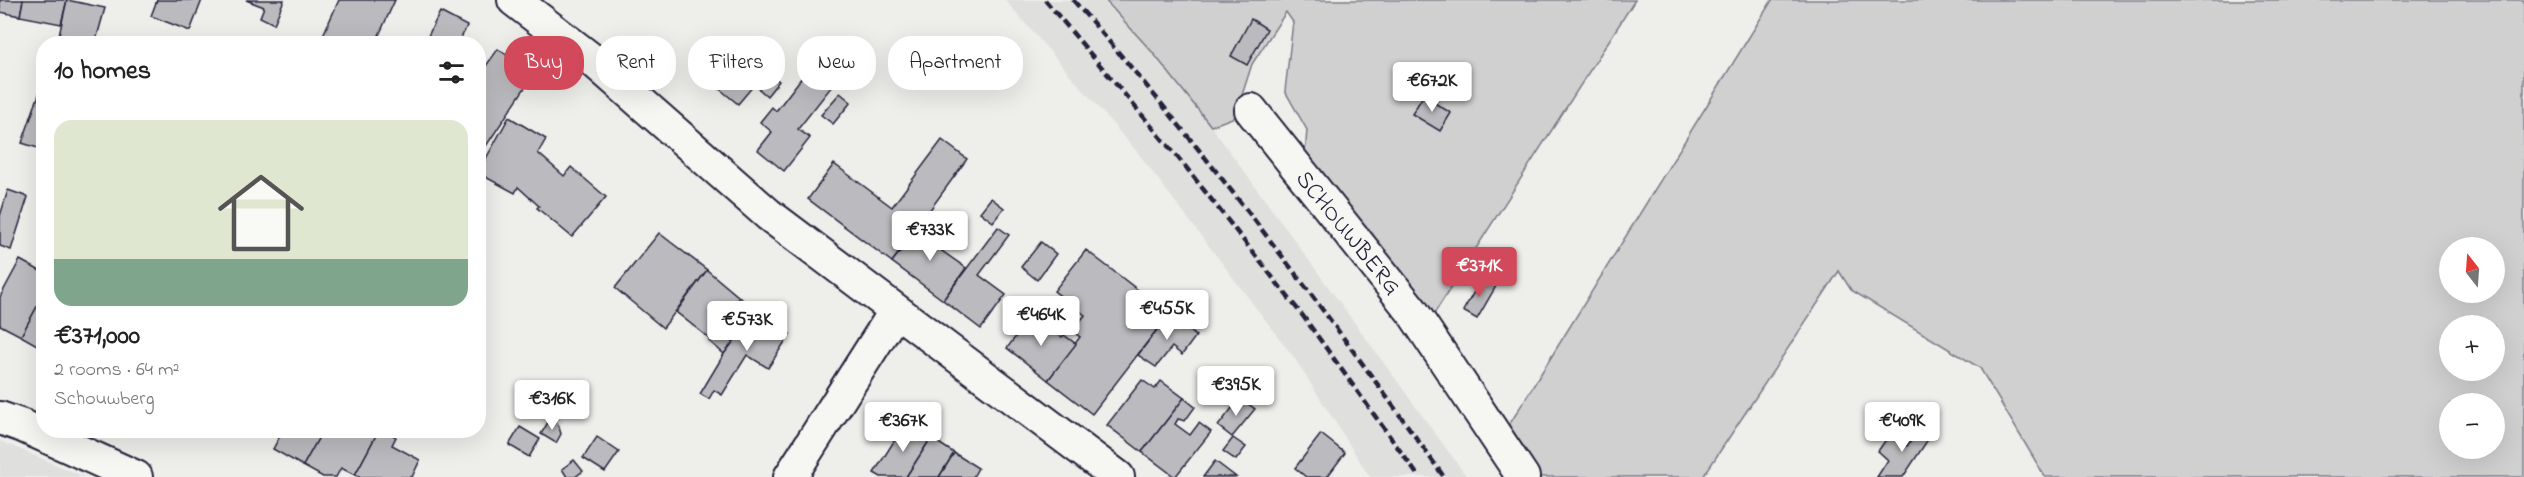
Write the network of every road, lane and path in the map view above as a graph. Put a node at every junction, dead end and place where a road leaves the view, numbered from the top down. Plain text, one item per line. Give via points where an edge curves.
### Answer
1 (514, 0) edge
2 (1251, 110) dead end
3 (895, 312) junction
4 (0, 418) edge
5 (36, 434) edge
6 (46, 438) edge
7 (136, 477) edge
8 (790, 477) edge
9 (1118, 477) edge
10 (1523, 477) edge

1 - 3 street via 596,63 769,215
2 - 10 street, SCHOUWBERG via 1412,311
3 - 8 street
3 - 9 street
4 - 5 street
6 - 7 street

